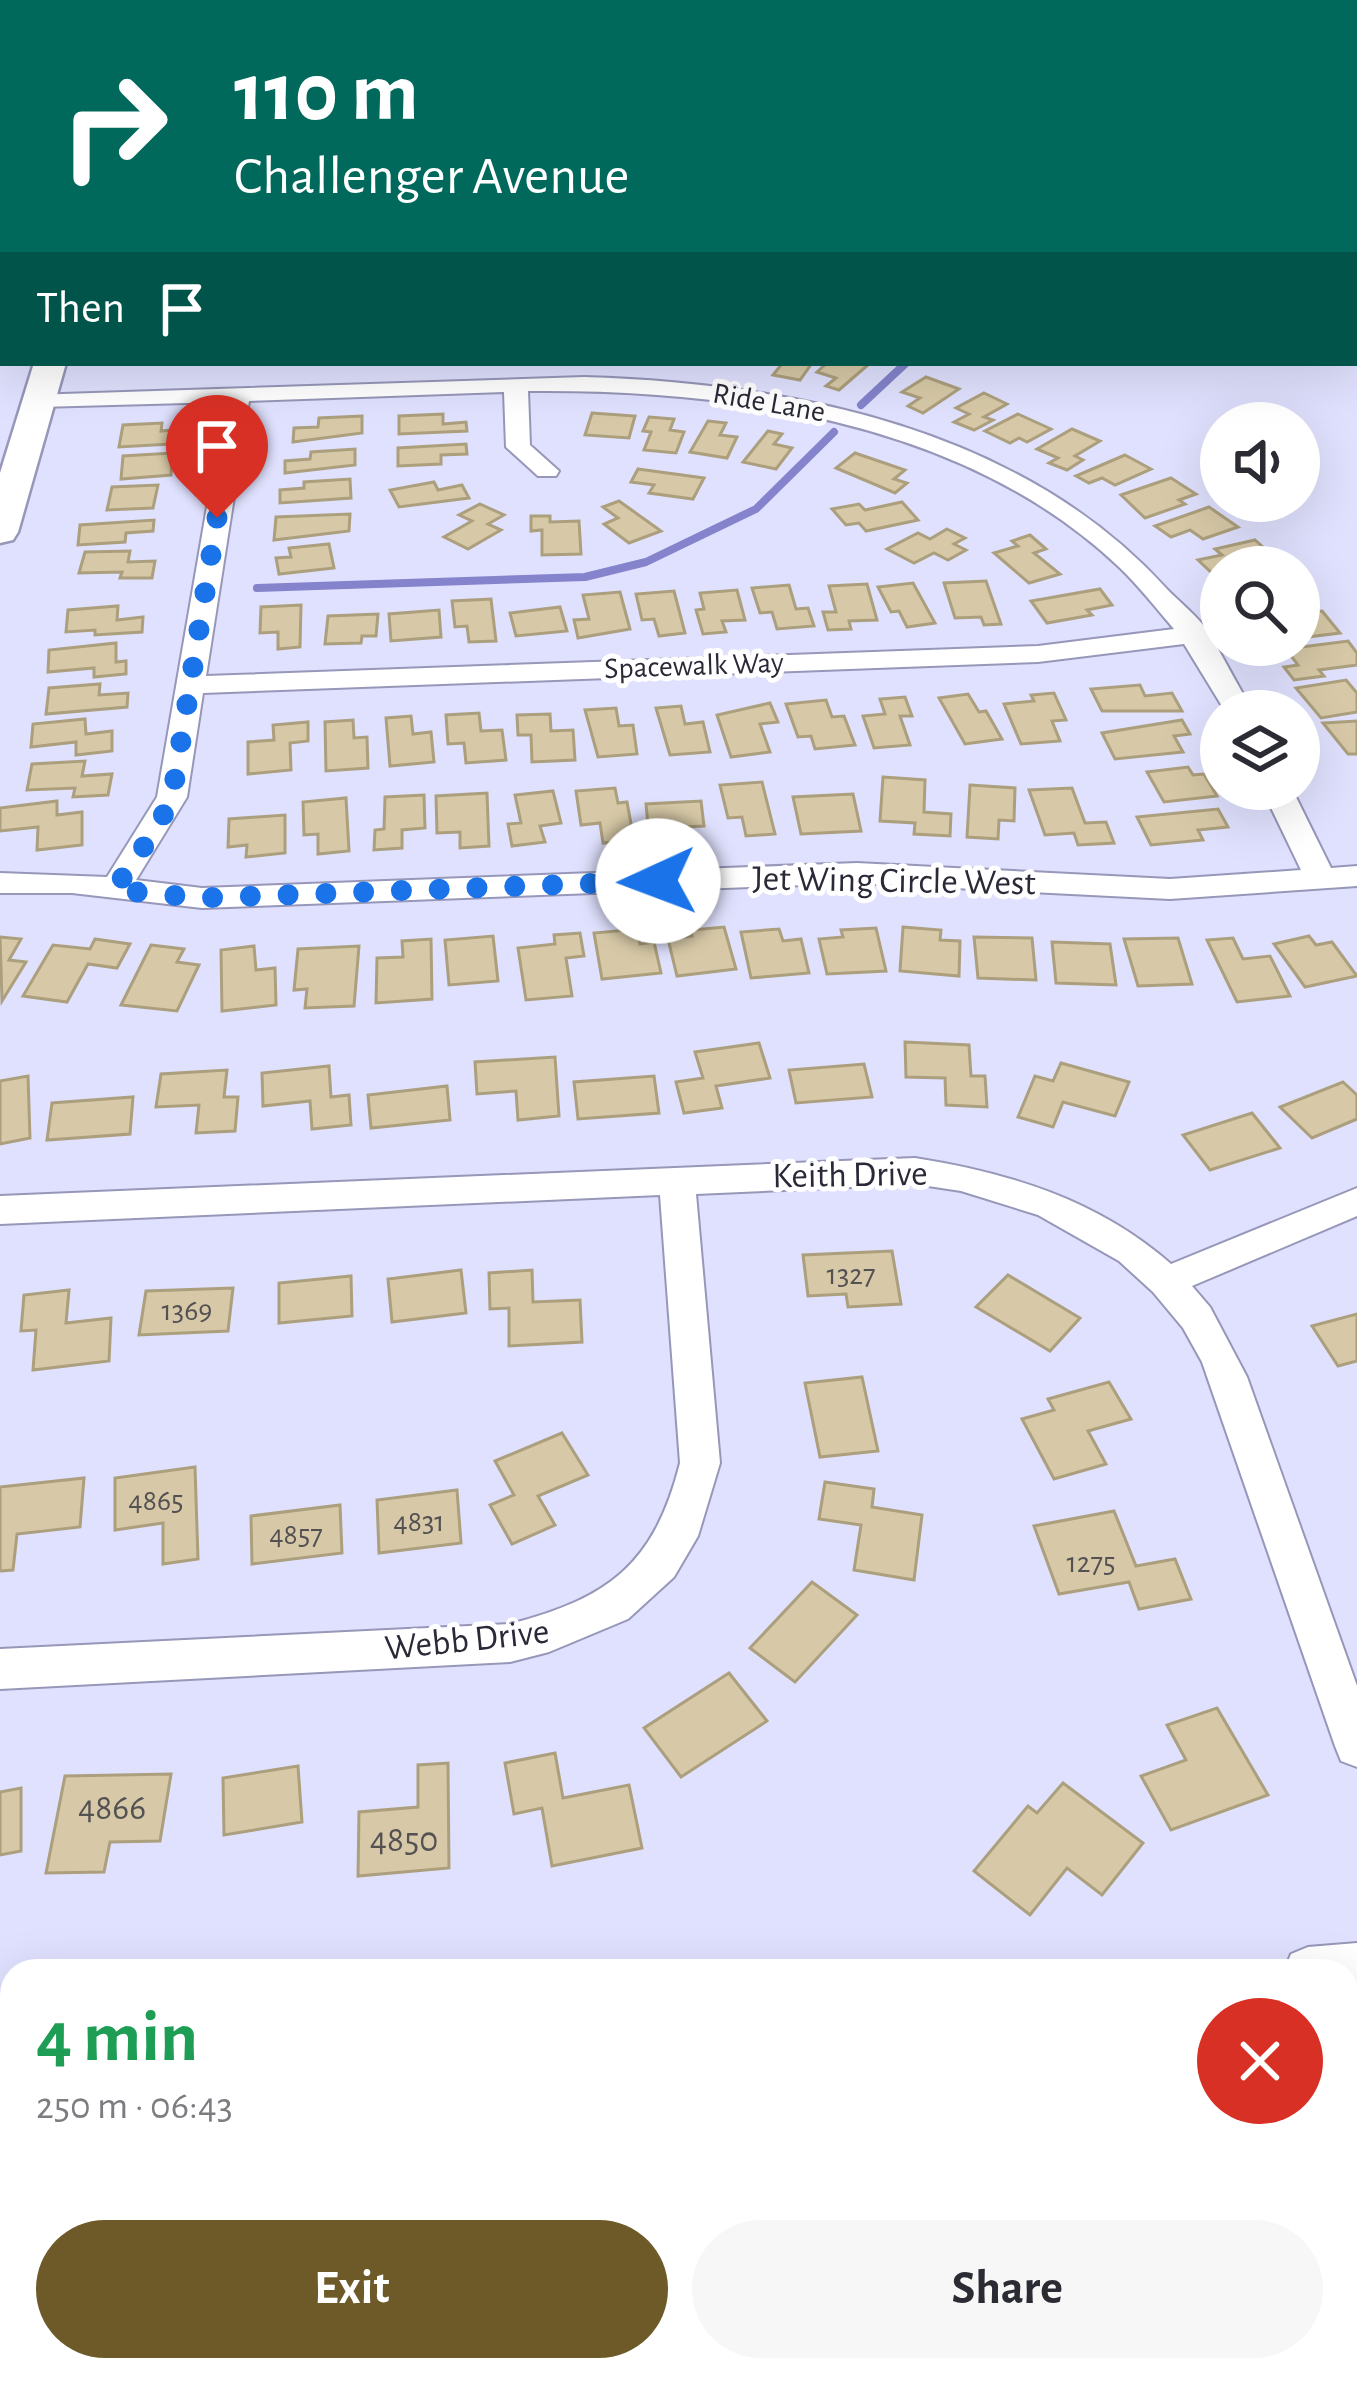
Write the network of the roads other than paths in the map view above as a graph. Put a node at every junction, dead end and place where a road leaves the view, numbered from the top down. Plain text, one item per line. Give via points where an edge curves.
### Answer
1 (49, 366) edge
2 (516, 386) junction
3 (238, 394) junction
4 (39, 400) junction
5 (547, 471) dead end
6 (1011, 480) junction
7 (980, 496) dead end
8 (0, 532) edge
9 (1196, 634) junction
10 (190, 685) junction
11 (1227, 690) edge
12 (1287, 810) edge
13 (1357, 877) edge
14 (1321, 879) junction
15 (0, 883) edge
16 (114, 890) junction
17 (677, 1179) junction
18 (1357, 1202) edge
19 (0, 1210) edge
20 (1167, 1282) junction
21 (1340, 1653) edge
22 (0, 1669) edge
23 (1357, 1746) edge

1 - 4 main road
2 - 3 street, Ride Lane
2 - 5 street via 518,447
2 - 6 street, Ride Lane via 646,387 802,408 925,441
3 - 4 street, Ride Lane
3 - 10 street
4 - 8 main road
6 - 7 street
6 - 9 street, Ride Lane via 1129,559
9 - 10 street, Spacewalk Way via 1038,654
9 - 11 street, Ride Lane
10 - 16 street via 172,797
12 - 14 street
13 - 14 street, Jet Wing Circle West
14 - 16 street, Jet Wing Circle West via 1170,889 857,873 202,898
15 - 16 street, Jet Wing Circle West
17 - 19 street, Keith Drive
17 - 20 street, Keith Drive via 960,1176 1045,1199
17 - 22 street, Webb Drive via 700,1463 675,1547 610,1610 510,1643
18 - 20 street
20 - 21 street, Keith Drive via 1219,1356
21 - 23 street, Keith Drive

